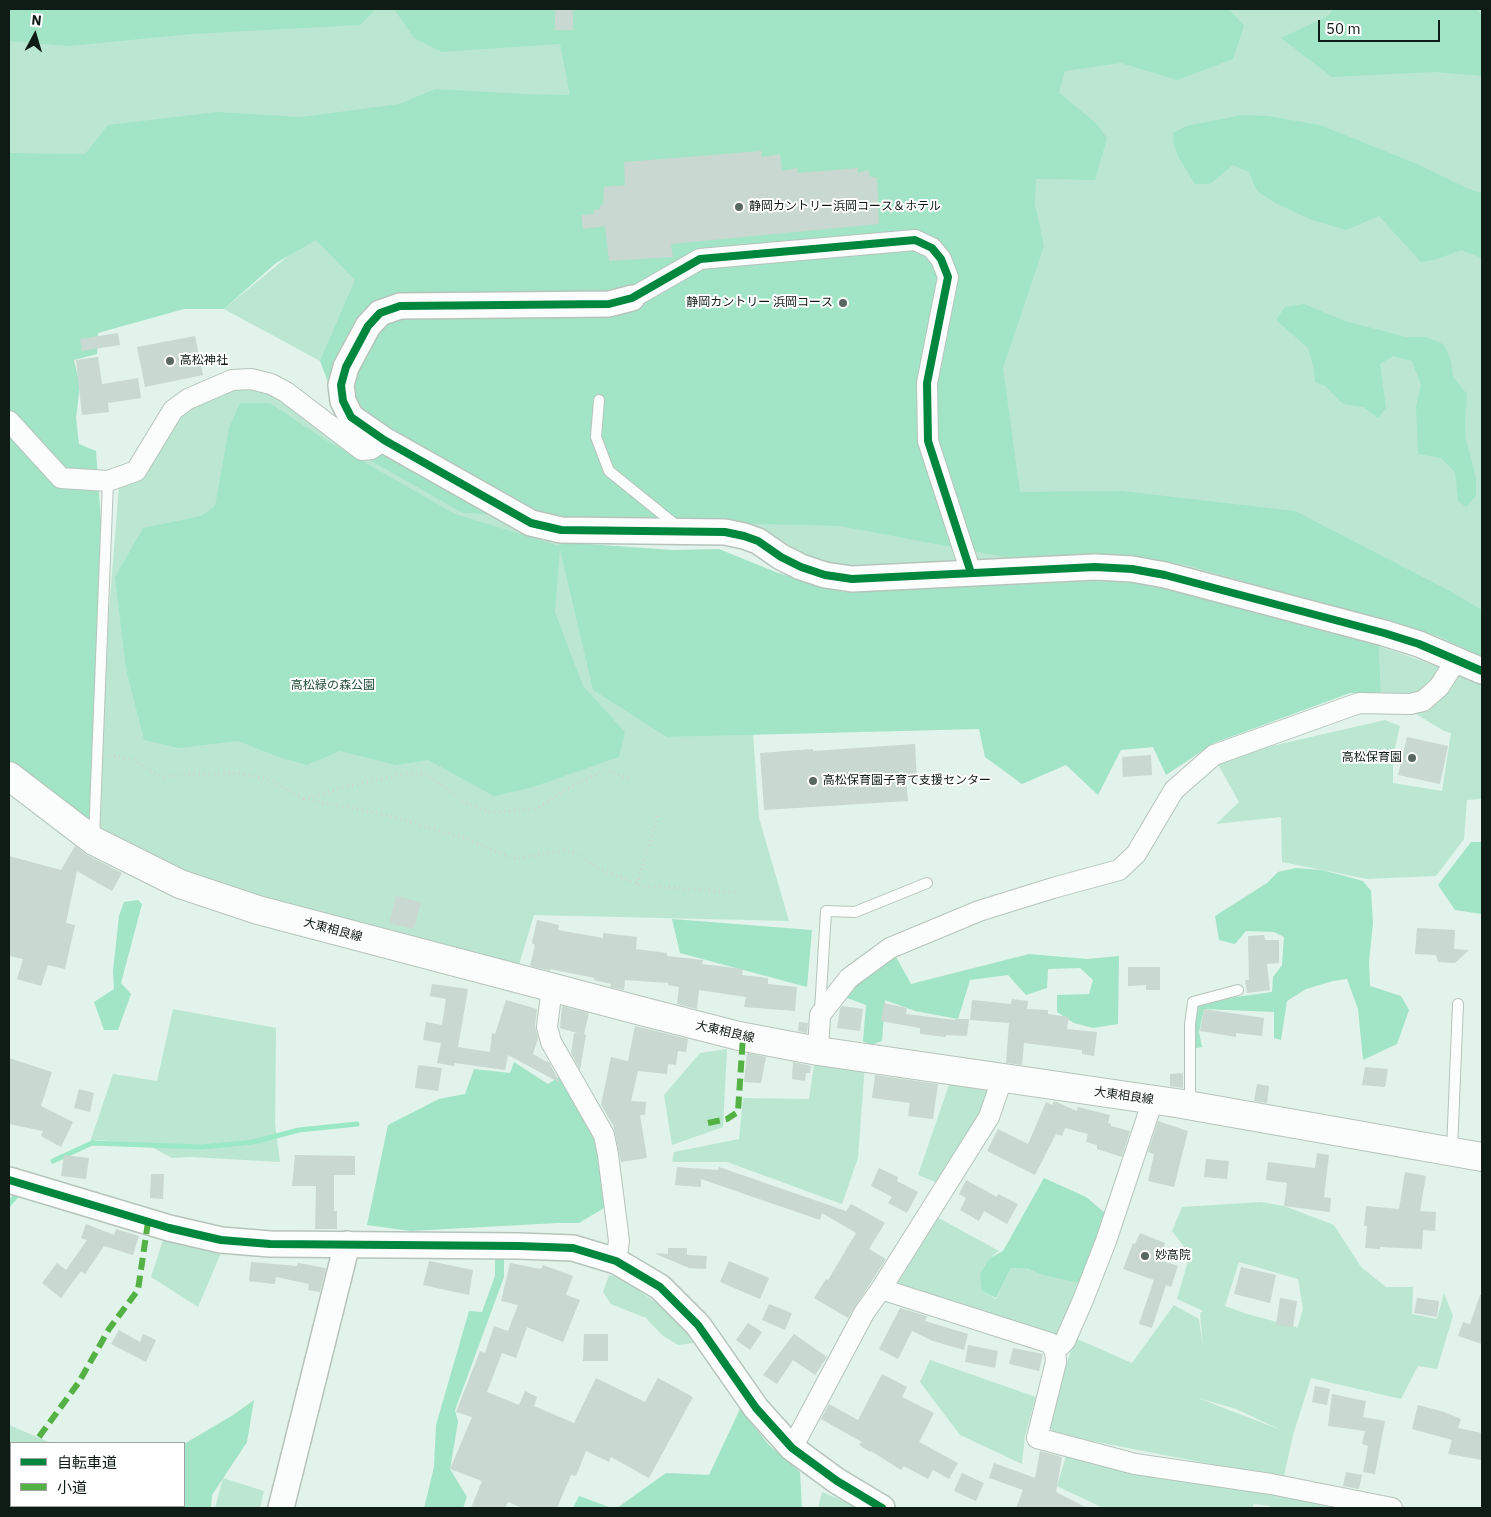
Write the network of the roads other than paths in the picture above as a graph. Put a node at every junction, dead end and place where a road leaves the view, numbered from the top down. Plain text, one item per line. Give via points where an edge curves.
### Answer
1 (632, 298) joint
2 (599, 400) dead end
3 (9, 421) edge
4 (384, 440) junction
5 (108, 481) junction
6 (684, 531) junction
7 (971, 573) junction
8 (1457, 659) junction
9 (1482, 672) edge
10 (9, 776) edge
11 (94, 841) junction
12 (927, 883) dead end
13 (552, 987) junction
14 (1238, 990) dead end
15 (1458, 1004) dead end
16 (820, 1015) junction
17 (818, 1051) junction
18 (1002, 1079) junction
19 (1154, 1100) junction
20 (1190, 1106) junction
21 (1452, 1152) junction
22 (1482, 1157) edge
23 (9, 1180) edge
24 (347, 1244) junction
25 (616, 1261) junction
26 (881, 1290) junction
27 (1055, 1351) junction
28 (792, 1448) junction
29 (281, 1508) edge
30 (882, 1508) edge
31 (1392, 1508) edge

1 - 4 street via 608,304 400,306 380,313 368,326 346,368 341,385 343,402 352,417
1 - 7 street via 700,259 915,240 932,248 941,259 948,277 927,383 928,441
2 - 6 lane via 596,437 609,471
3 - 5 street via 61,478
4 - 5 street via 371,449 362,450 286,392 251,379 232,380 173,410 136,471
4 - 6 street via 531,523 560,530
5 - 11 lane
6 - 7 street via 744,536 801,567 825,575 852,578
7 - 8 street via 1095,567 1132,569 1384,633
8 - 9 street
8 - 16 street via 1439,687 1423,701 1410,704 1360,703 1214,755 1174,790 1136,854 1119,870 978,911 890,948 849,978
10 - 11 main road, 大東相良線
11 - 13 main road, 大東相良線 via 180,884 258,910
12 - 16 lane via 855,912 826,911
13 - 17 main road, 大東相良線 via 739,1036
13 - 25 street via 547,1027 551,1042 604,1135 619,1241
14 - 20 lane via 1194,1002 1190,1024
15 - 21 lane
16 - 17 street
17 - 18 main road, 大東相良線
18 - 19 main road, 大東相良線
18 - 26 street via 989,1117
19 - 20 main road, 大東相良線
19 - 27 street via 1084,1300 1065,1341
20 - 21 main road, 大東相良線
21 - 22 main road, 大東相良線
23 - 24 street via 169,1228 221,1240
24 - 25 street via 573,1248
24 - 29 street
25 - 28 street via 660,1287 698,1325 756,1408
26 - 27 street via 1050,1343
26 - 28 street via 864,1313
27 - 31 street via 1056,1362 1037,1438 1135,1464 1271,1484
28 - 30 street

